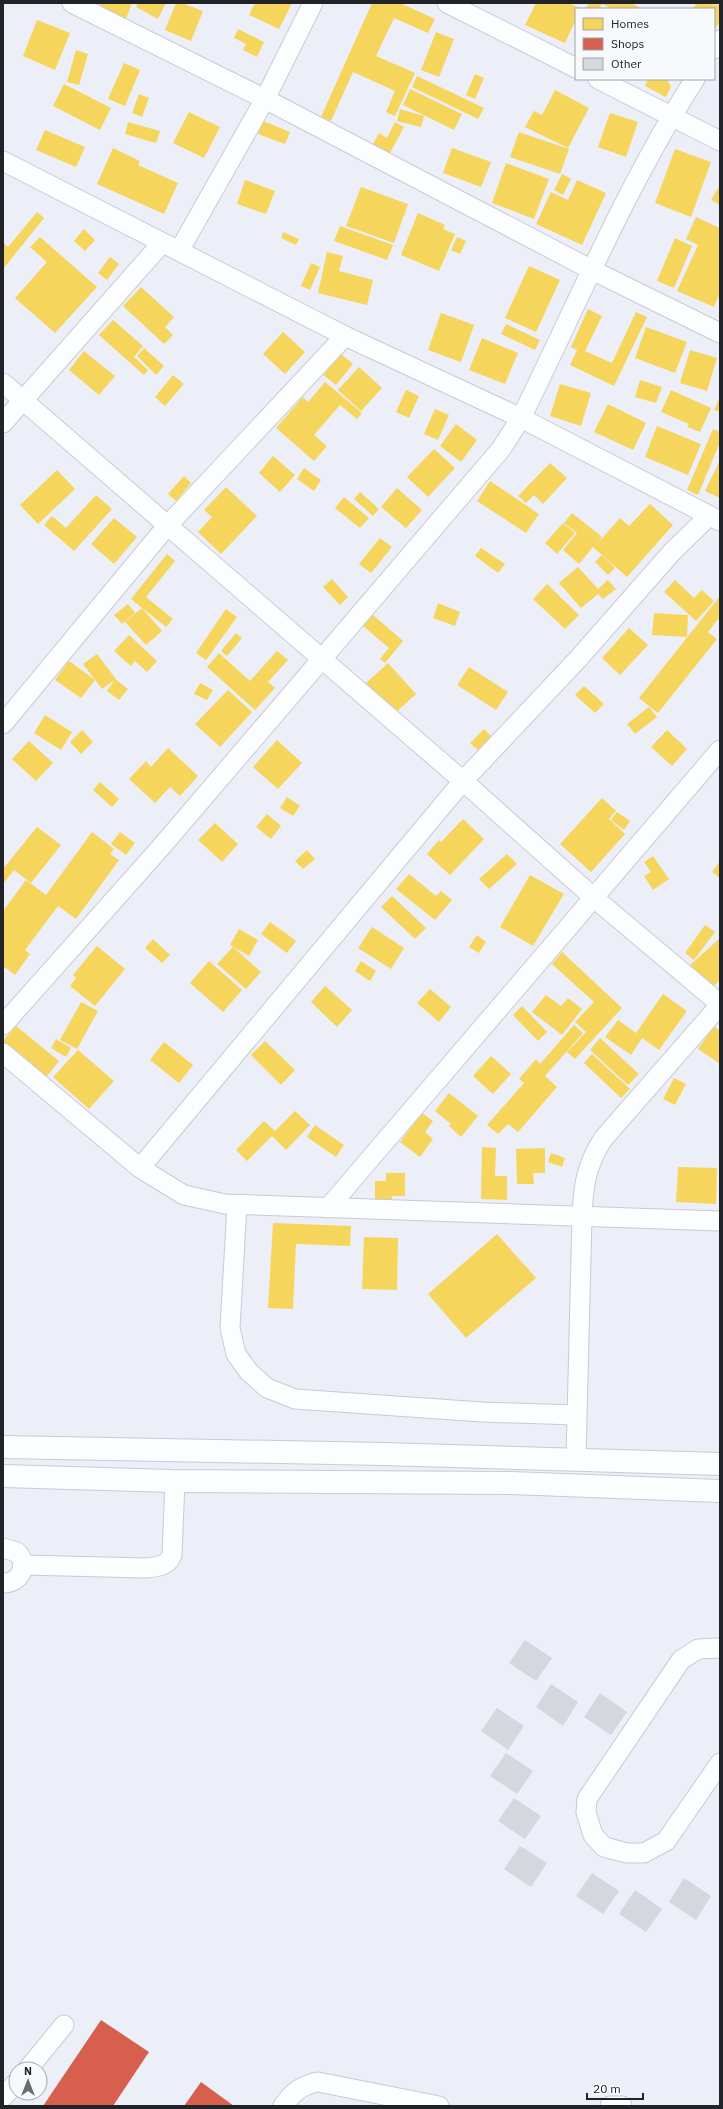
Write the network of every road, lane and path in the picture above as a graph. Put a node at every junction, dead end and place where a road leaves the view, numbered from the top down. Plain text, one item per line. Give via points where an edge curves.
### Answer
1 (72, 3) edge
2 (313, 3) edge
3 (447, 3) edge
4 (575, 67) edge
5 (600, 80) edge
6 (694, 80) edge
7 (265, 99) junction
8 (671, 116) junction
9 (720, 141) edge
10 (3, 161) edge
11 (171, 247) junction
12 (592, 270) junction
13 (720, 333) edge
14 (346, 336) junction
15 (3, 383) edge
16 (22, 400) junction
17 (521, 418) junction
18 (3, 423) edge
19 (715, 518) edge
20 (168, 526) junction
21 (322, 658) junction
22 (3, 724) edge
23 (720, 750) edge
24 (464, 781) junction
25 (593, 897) junction
26 (720, 1005) edge
27 (3, 1025) edge
28 (3, 1053) edge
29 (140, 1168) junction
30 (237, 1205) junction
31 (328, 1208) junction
32 (582, 1217) junction
33 (720, 1221) edge
34 (576, 1415) junction
35 (3, 1447) edge
36 (576, 1459) junction
37 (720, 1464) edge
38 (3, 1476) edge
39 (175, 1480) junction
40 (720, 1491) edge
41 (3, 1548) edge
42 (23, 1565) junction
43 (3, 1582) edge
44 (720, 1648) edge
45 (720, 1764) edge
46 (64, 2025) dead end
47 (35, 2061) edge
48 (408, 2102) edge
49 (283, 2106) edge
50 (440, 2106) edge
51 (610, 2106) edge
52 (622, 2106) edge

1 - 7 street
2 - 7 street
3 - 4 street
5 - 8 street
6 - 8 street
7 - 11 street
7 - 12 street
8 - 9 street
8 - 12 street
10 - 11 street
11 - 14 street
11 - 16 street
12 - 13 street
12 - 17 street
14 - 17 street
14 - 20 street
15 - 16 street
16 - 18 street
16 - 20 street
17 - 19 street
17 - 21 street via 501,450
19 - 24 street via 672,552 578,659
20 - 21 street
20 - 22 street
21 - 24 street
21 - 27 street via 162,846
23 - 25 street
24 - 25 street
24 - 29 street
25 - 26 street
25 - 31 street
26 - 32 street via 603,1139 587,1171
28 - 29 street
29 - 30 street via 184,1195
30 - 31 street
30 - 34 street via 230,1328 236,1354 249,1372 267,1388 295,1400 482,1412
31 - 32 street
32 - 33 street
32 - 34 street
34 - 36 street
35 - 36 main road
36 - 37 main road
38 - 39 main road
39 - 40 main road via 511,1483
39 - 42 street via 172,1555 170,1561 165,1564 146,1568
41 - 42 street via 17,1552 23,1560
42 - 43 street via 21,1575 8,1583
44 - 45 street via 698,1649 681,1660 587,1799 586,1812 594,1835 604,1847 627,1853 644,1853 666,1841
46 - 47 street
48 - 49 street via 318,2082 305,2084 291,2095
48 - 50 street
51 - 52 street

